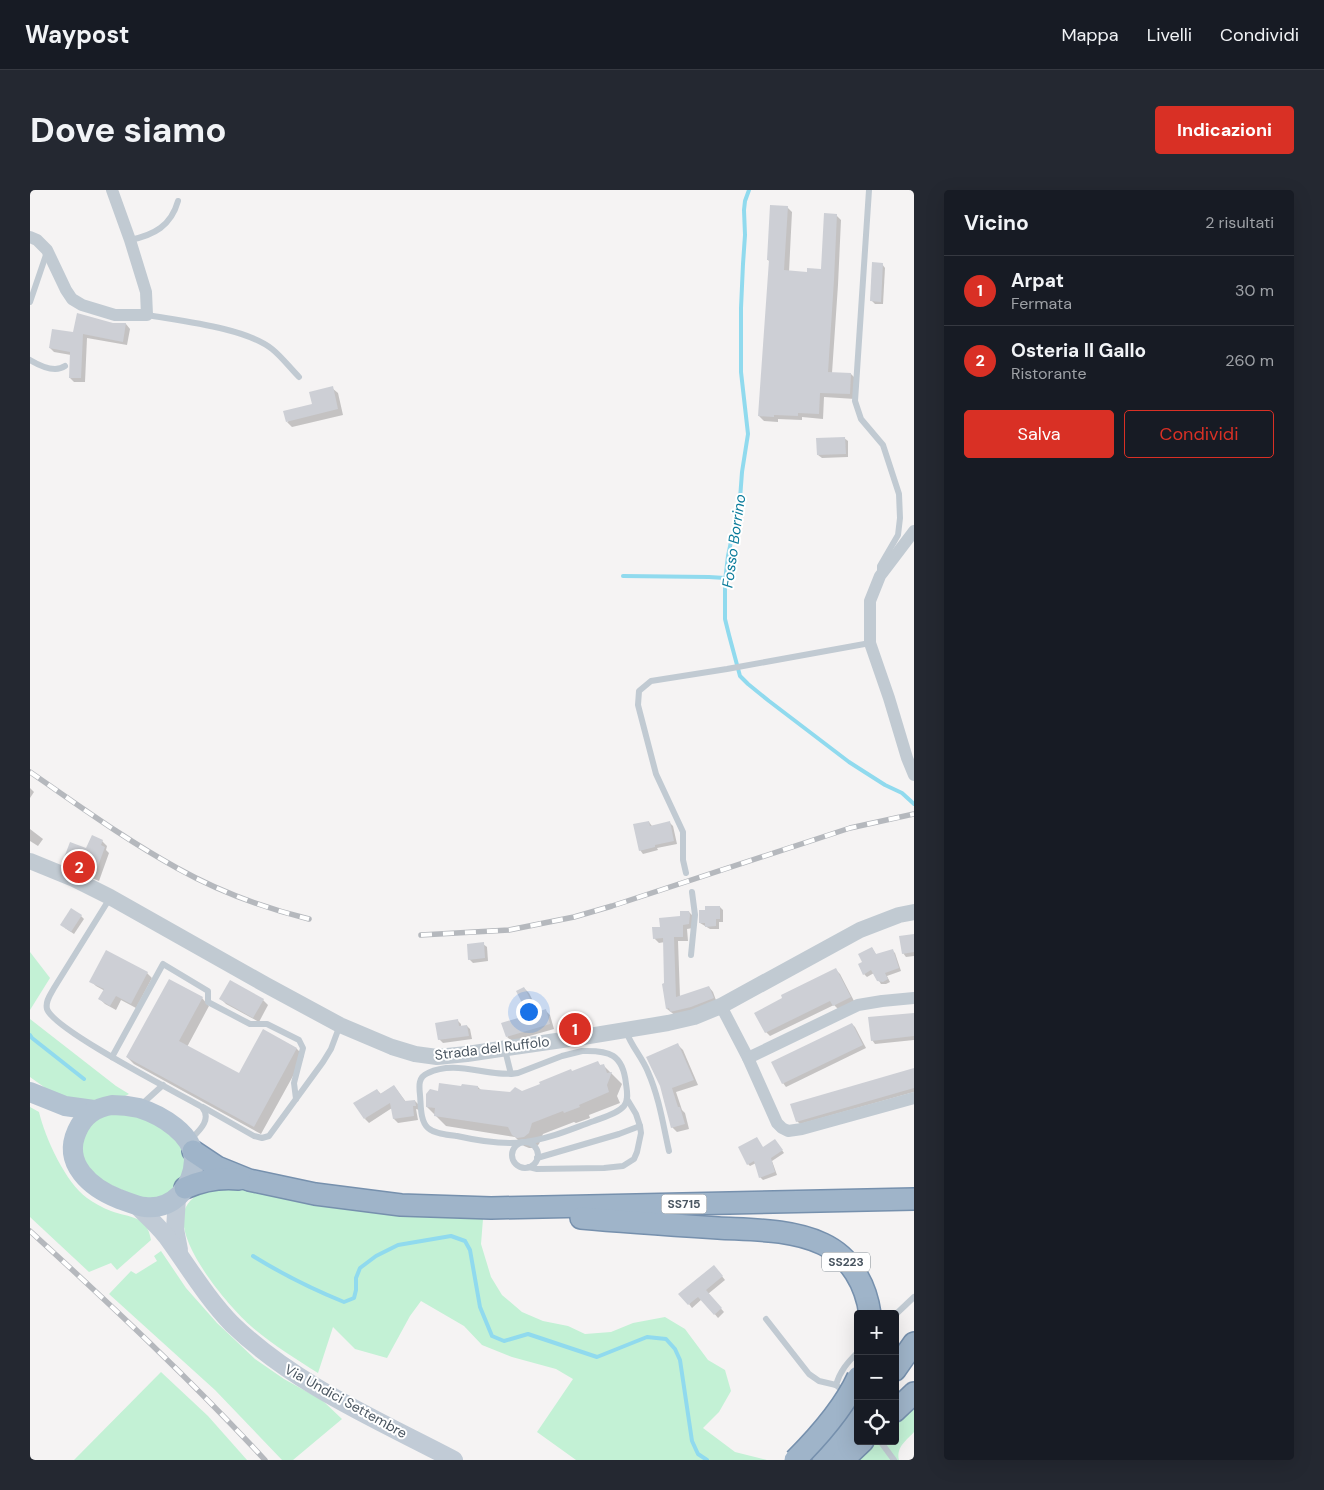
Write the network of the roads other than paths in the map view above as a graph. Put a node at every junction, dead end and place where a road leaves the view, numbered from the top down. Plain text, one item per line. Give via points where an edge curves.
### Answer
1 (112, 190) edge
2 (869, 190) edge
3 (178, 201) dead end
4 (30, 237) edge
5 (130, 240) junction
6 (47, 250) junction
7 (30, 302) edge
8 (147, 315) junction
9 (30, 360) edge
10 (65, 366) dead end
11 (299, 377) dead end
12 (914, 531) edge
13 (880, 576) junction
14 (870, 643) junction
15 (914, 775) edge
16 (30, 861) edge
17 (686, 873) dead end
18 (692, 892) dead end
19 (110, 897) junction
20 (914, 912) edge
21 (691, 955) dead end
22 (914, 998) edge
23 (721, 1006) junction
24 (340, 1025) junction
25 (626, 1030) junction
26 (505, 1049) junction
27 (112, 1057) junction
28 (748, 1058) junction
29 (511, 1074) junction
30 (163, 1085) junction
31 (30, 1093) edge
32 (914, 1098) edge
33 (296, 1099) junction
34 (627, 1099) junction
35 (202, 1107) junction
36 (138, 1108) junction
37 (94, 1110) junction
38 (640, 1126) junction
39 (73, 1141) junction
40 (523, 1142) junction
41 (190, 1146) junction
42 (669, 1151) dead end
43 (537, 1158) junction
44 (529, 1167) junction
45 (249, 1180) junction
46 (914, 1191) edge
47 (181, 1193) junction
48 (914, 1199) edge
49 (877, 1200) junction
50 (137, 1206) junction
51 (490, 1208) junction
52 (185, 1264) junction
53 (914, 1297) edge
54 (869, 1310) edge
55 (899, 1311) edge
56 (766, 1319) dead end
57 (914, 1343) edge
58 (855, 1355) edge
59 (899, 1364) edge
60 (836, 1385) junction
61 (854, 1385) edge
62 (914, 1393) edge
63 (899, 1407) edge
64 (854, 1411) edge
65 (854, 1416) edge
66 (854, 1417) edge
67 (859, 1445) edge
68 (883, 1445) edge
69 (454, 1460) edge
70 (796, 1460) edge
71 (815, 1460) edge
72 (822, 1460) edge
73 (844, 1460) edge
74 (894, 1460) edge

1 - 5 street
2 - 13 lane via 855,401 861,419 883,444 899,494 900,518 898,535 880,566
3 - 5 lane via 168,222 142,238
4 - 6 street
5 - 8 street via 146,292
6 - 7 lane
6 - 8 street via 66,290 82,305 115,315
8 - 11 lane via 244,334 273,349
9 - 10 lane via 54,370
12 - 13 street
13 - 14 street via 870,601
14 - 15 street
14 - 17 lane via 651,681 638,691 638,704 656,774 683,832
16 - 19 street, Strada del Ruffolo
18 - 21 lane via 695,915
19 - 24 street, Strada del Ruffolo
19 - 27 lane via 54,988 47,1007 57,1020
20 - 23 street, Strada del Ruffolo via 860,930
22 - 28 street via 858,1005
23 - 25 street, Strada del Ruffolo via 689,1018
23 - 28 street
24 - 26 street, Strada del Ruffolo via 392,1047 428,1056
24 - 33 lane via 331,1049
25 - 26 street, Strada del Ruffolo
25 - 42 lane via 630,1044 652,1081
26 - 29 lane
27 - 30 lane
27 - 33 lane via 163,964 208,991 208,1002 250,1024 267,1024 300,1040 303,1048 294,1084
28 - 32 street via 777,1123 788,1131
29 - 34 lane via 574,1052 601,1051 618,1059 624,1070
29 - 40 lane via 460,1068 427,1073 418,1085 422,1112 425,1124 434,1131 498,1142
30 - 35 lane
30 - 36 lane
31 - 37 main road via 65,1106
31 - 39 main road via 59,1115
33 - 35 lane via 266,1138 254,1136
34 - 38 lane
34 - 40 lane via 617,1112 560,1134
35 - 41 lane via 207,1116
36 - 37 main road via 112,1105
36 - 41 main road via 166,1121 182,1134
37 - 39 main road via 84,1119
38 - 43 lane
38 - 44 lane via 637,1152 623,1166
39 - 50 main road via 76,1161 89,1182 113,1197
40 - 43 lane via 534,1147
40 - 44 lane via 513,1150 512,1158 520,1167
41 - 45 highway, SS715 via 217,1167
41 - 47 main road via 194,1162
43 - 44 lane
45 - 47 highway, SS715 via 213,1179
45 - 51 highway, SS715 via 370,1202
46 - 49 highway
47 - 50 main road via 157,1206
47 - 52 main road, Via Undici Settembre via 175,1229
48 - 49 highway, SS715
49 - 51 highway, SS715
50 - 52 main road, Via Undici Settembre
51 - 54 highway, SS223 via 523,1214 795,1235 824,1245 854,1270 864,1287
52 - 69 main road, Via Undici Settembre via 207,1296 231,1322 283,1366 353,1408
53 - 55 lane
56 - 60 lane via 809,1374 819,1381
57 - 59 highway
58 - 60 lane via 840,1374
60 - 64 lane
61 - 70 highway, bridge
62 - 63 highway
65 - 71 highway
66 - 72 highway
67 - 73 highway
68 - 74 lane

